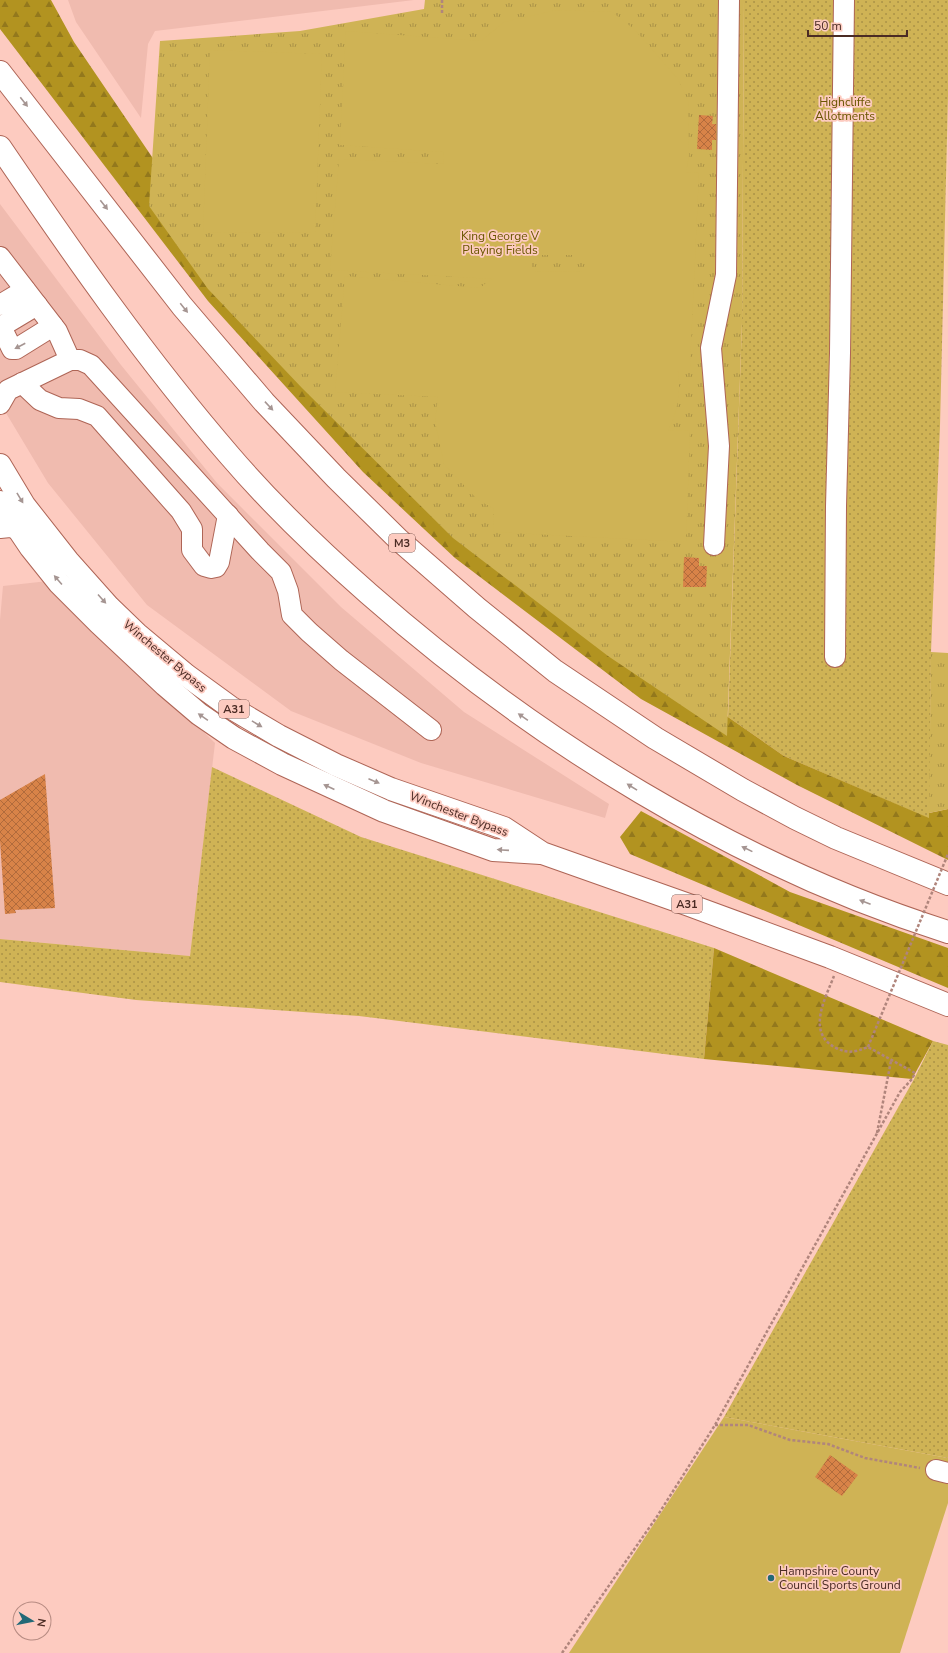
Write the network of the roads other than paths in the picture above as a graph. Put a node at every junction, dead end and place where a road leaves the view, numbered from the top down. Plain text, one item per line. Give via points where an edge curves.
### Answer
1 (729, 0) edge
2 (844, 0) edge
3 (0, 72) edge
4 (0, 147) edge
5 (0, 257) edge
6 (31, 298) junction
7 (0, 305) edge
8 (53, 326) junction
9 (70, 360) junction
10 (7, 392) edge
11 (0, 465) edge
12 (0, 502) edge
13 (228, 515) junction
14 (9, 529) edge
15 (714, 545) dead end
16 (835, 656) dead end
17 (431, 730) dead end
18 (542, 853) junction
19 (948, 884) edge
20 (944, 931) edge
21 (948, 1005) edge

1 - 15 lane via 726,275 711,348 719,446
2 - 16 lane
3 -> 19 highway, M3 via 182,306 264,402 399,540 477,608 555,671 655,738 743,790 836,838
20 -> 4 highway via 813,881 689,820 644,795 541,730 431,647 338,567 231,458 155,365 74,256
5 - 6 lane
6 - 7 lane
6 - 8 lane
8 -> 6 lane via 16,350 12,349 2,326
8 - 9 lane via 63,341
9 - 10 lane
9 - 13 lane via 80,360 91,365
10 - 13 lane via 40,400 59,408 79,409 97,416 181,511 192,529 192,550 204,566 216,567 220,562
11 -> 18 highway, Winchester Bypass / A31 via 24,505 108,607 186,675 230,707 336,765 391,789 504,828
12 - 14 highway, Winchester Bypass / A31
13 - 17 lane via 281,572 288,591 292,615 341,660
18 -> 14 highway, Winchester Bypass / A31 via 493,850 384,811 282,764 234,738 199,714 165,685 99,623 60,583 31,548
18 - 21 highway, A31 via 823,954

